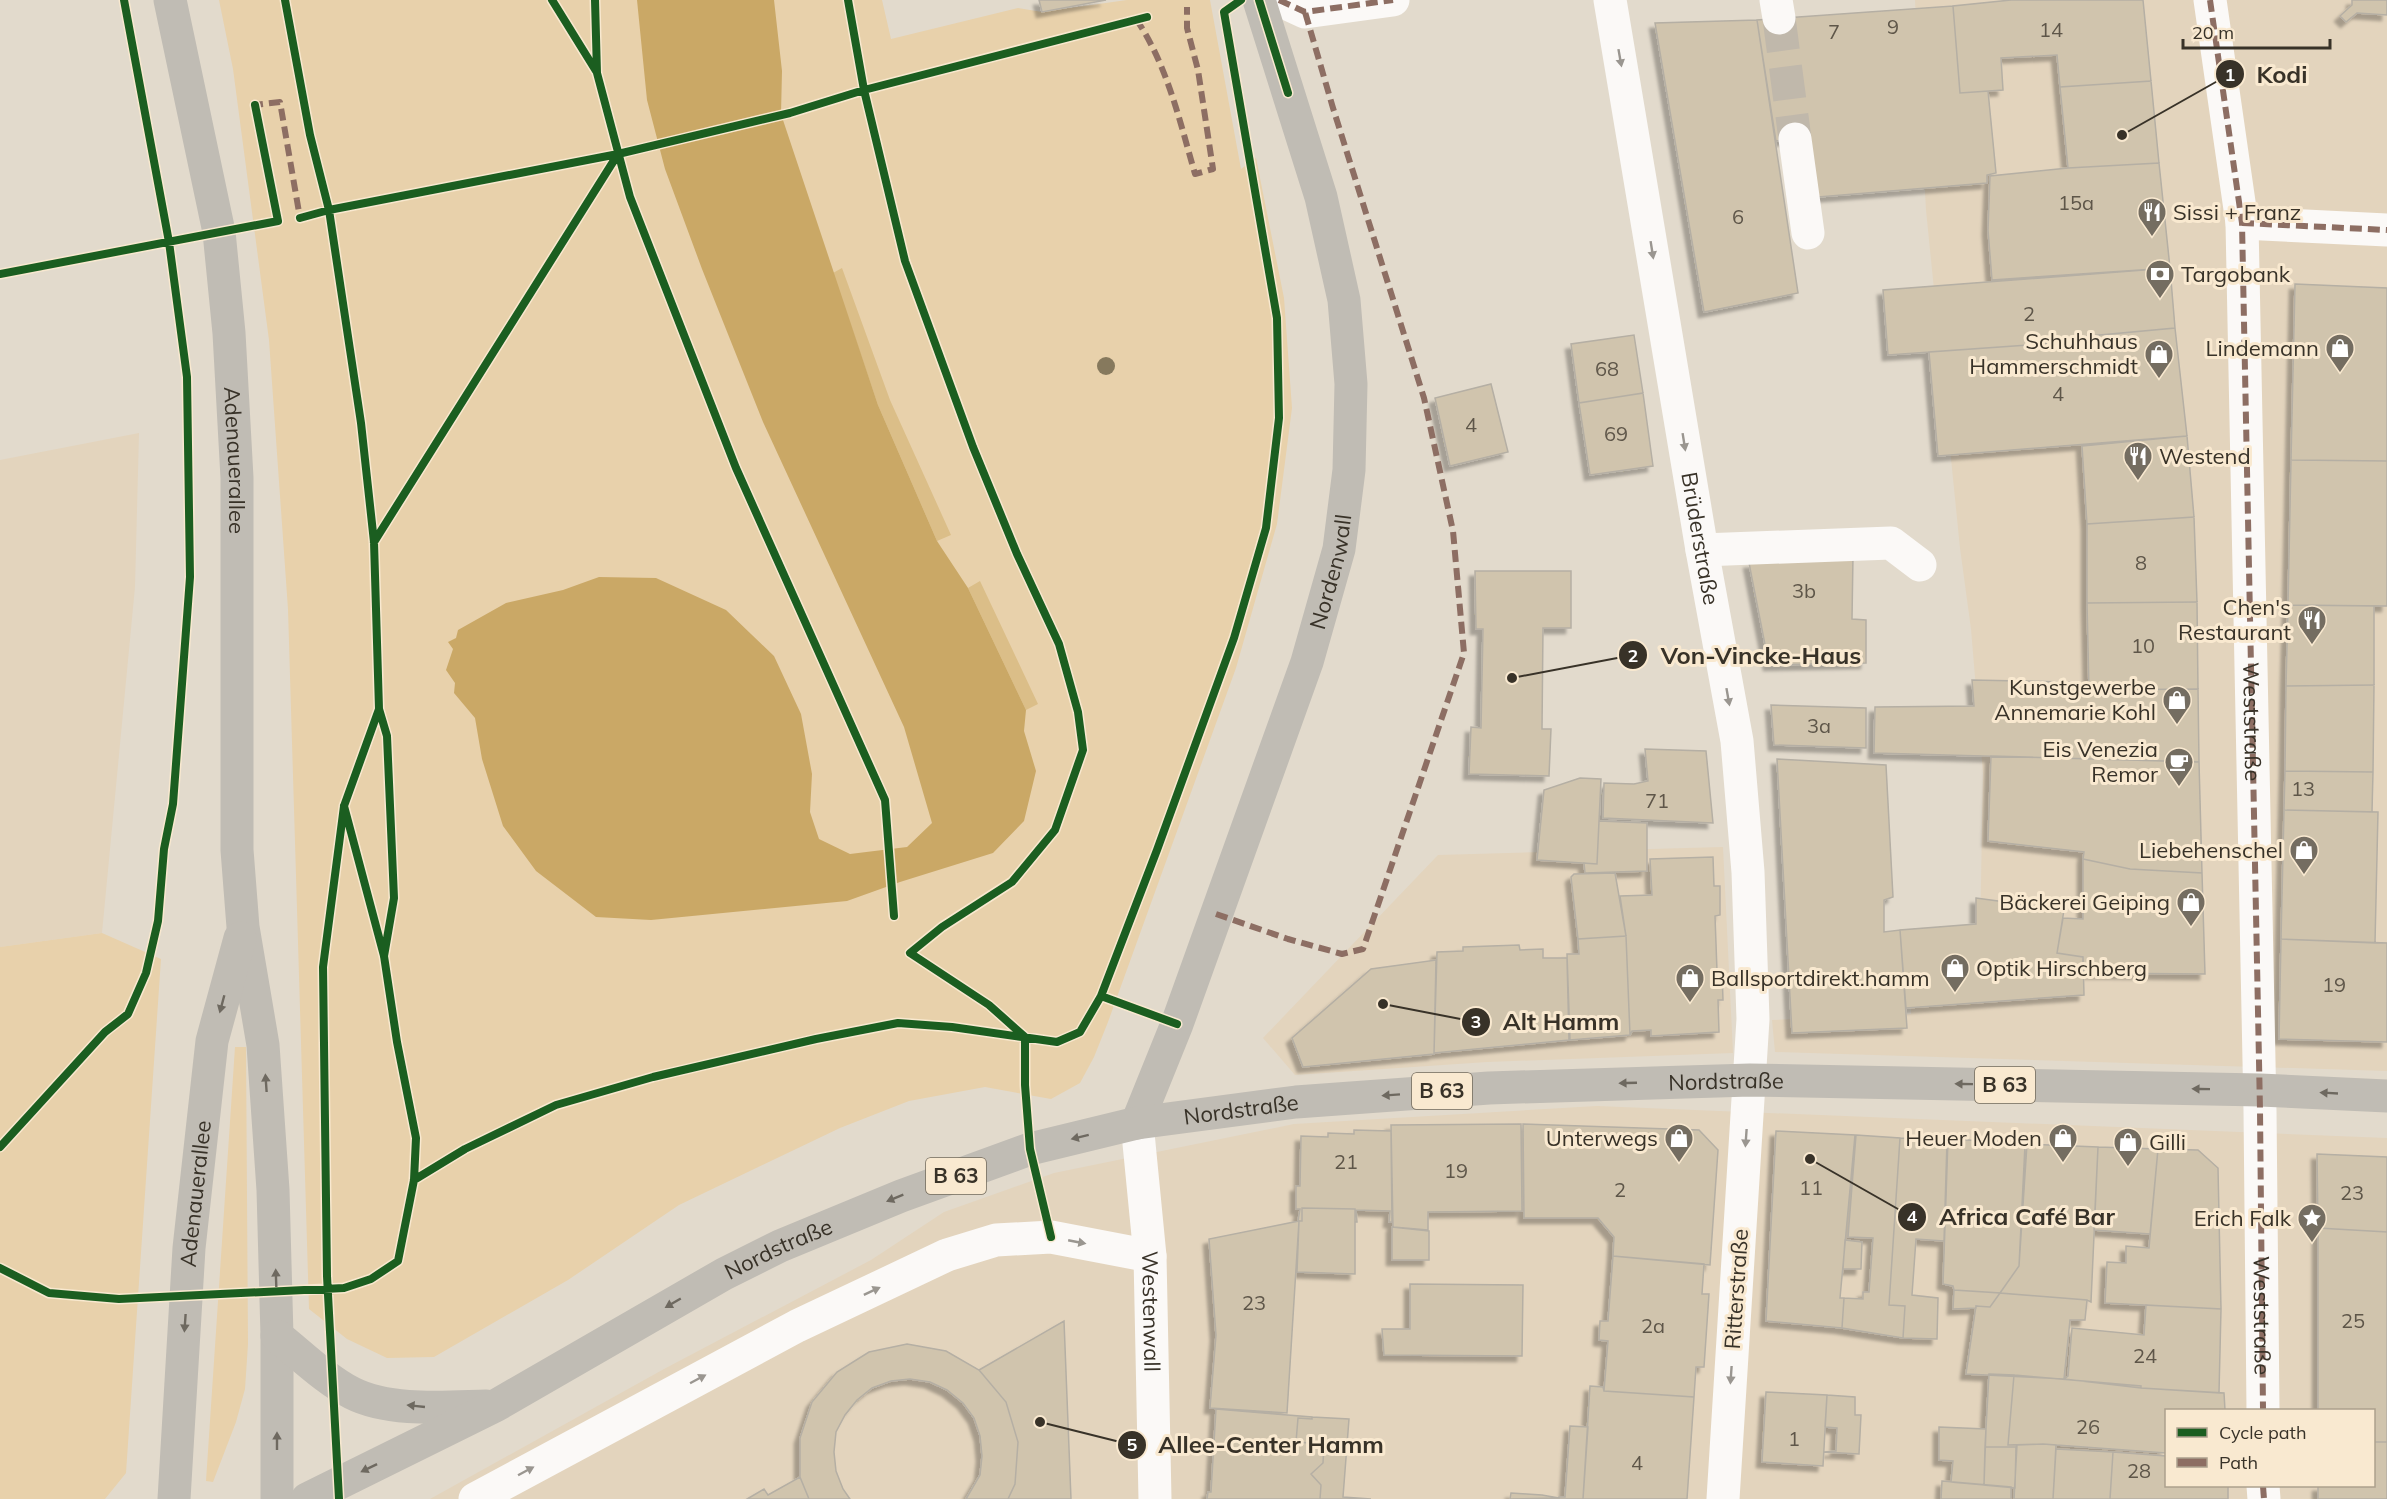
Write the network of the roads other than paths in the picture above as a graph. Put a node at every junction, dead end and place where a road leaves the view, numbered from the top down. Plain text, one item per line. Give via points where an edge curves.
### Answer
1 (170, 0) edge
2 (1260, 0) edge
3 (1279, 0) edge
4 (1392, 0) edge
5 (1610, 0) edge
6 (2210, 0) edge
7 (1795, 139) tunnel mouth
8 (2242, 223) junction
9 (2387, 230) edge
10 (1808, 233) dead end
11 (1702, 550) junction
12 (1920, 565) dead end
13 (243, 927) junction
14 (1750, 1080) junction
15 (2259, 1090) junction
16 (2387, 1096) edge
17 (1137, 1123) junction
18 (1150, 1256) junction
19 (277, 1336) junction
20 (495, 1406) junction
21 (2263, 1409) edge
22 (174, 1499) edge
23 (276, 1499) edge
24 (307, 1499) edge
25 (475, 1499) edge
26 (1155, 1499) edge
27 (1723, 1499) edge

1 - 13 main road, Adenauerallee via 219,232 230,333 237,478 237,850
2 - 17 main road, Nordenwall via 1321,197 1344,300 1351,384 1349,470 1339,549 1307,662 1177,1024
3 - 4 street via 1305,12
5 -> 11 street, Brüderstraße
6 - 8 street, Weststraße
7 - 10 street
8 - 9 street
8 - 15 street, Weststraße
11 - 12 street via 1891,543
11 -> 14 street, Brüderstraße via 1737,741 1748,872 1753,1019
19 -> 13 main road, Adenauerallee via 263,1045
13 -> 22 main road, Adenauerallee via 212,1041 189,1248
15 -> 14 main road, Nordstraße / B 63
14 -> 17 main road, Nordstraße / B 63 via 1489,1088 1296,1102
14 -> 27 street, Ritterstraße
16 -> 15 main road, B 63
15 - 21 street, Weststraße
17 - 18 street, Westenwall
17 -> 20 main road, Nordstraße / B 63 via 1030,1149 780,1246
25 -> 18 street via 797,1326 947,1255 996,1240 1051,1237
18 - 26 street, Westenwall
20 -> 19 main road via 425,1407 353,1394
23 -> 19 main road, Adenauerallee
20 -> 24 main road, Nordstraße / B 63

